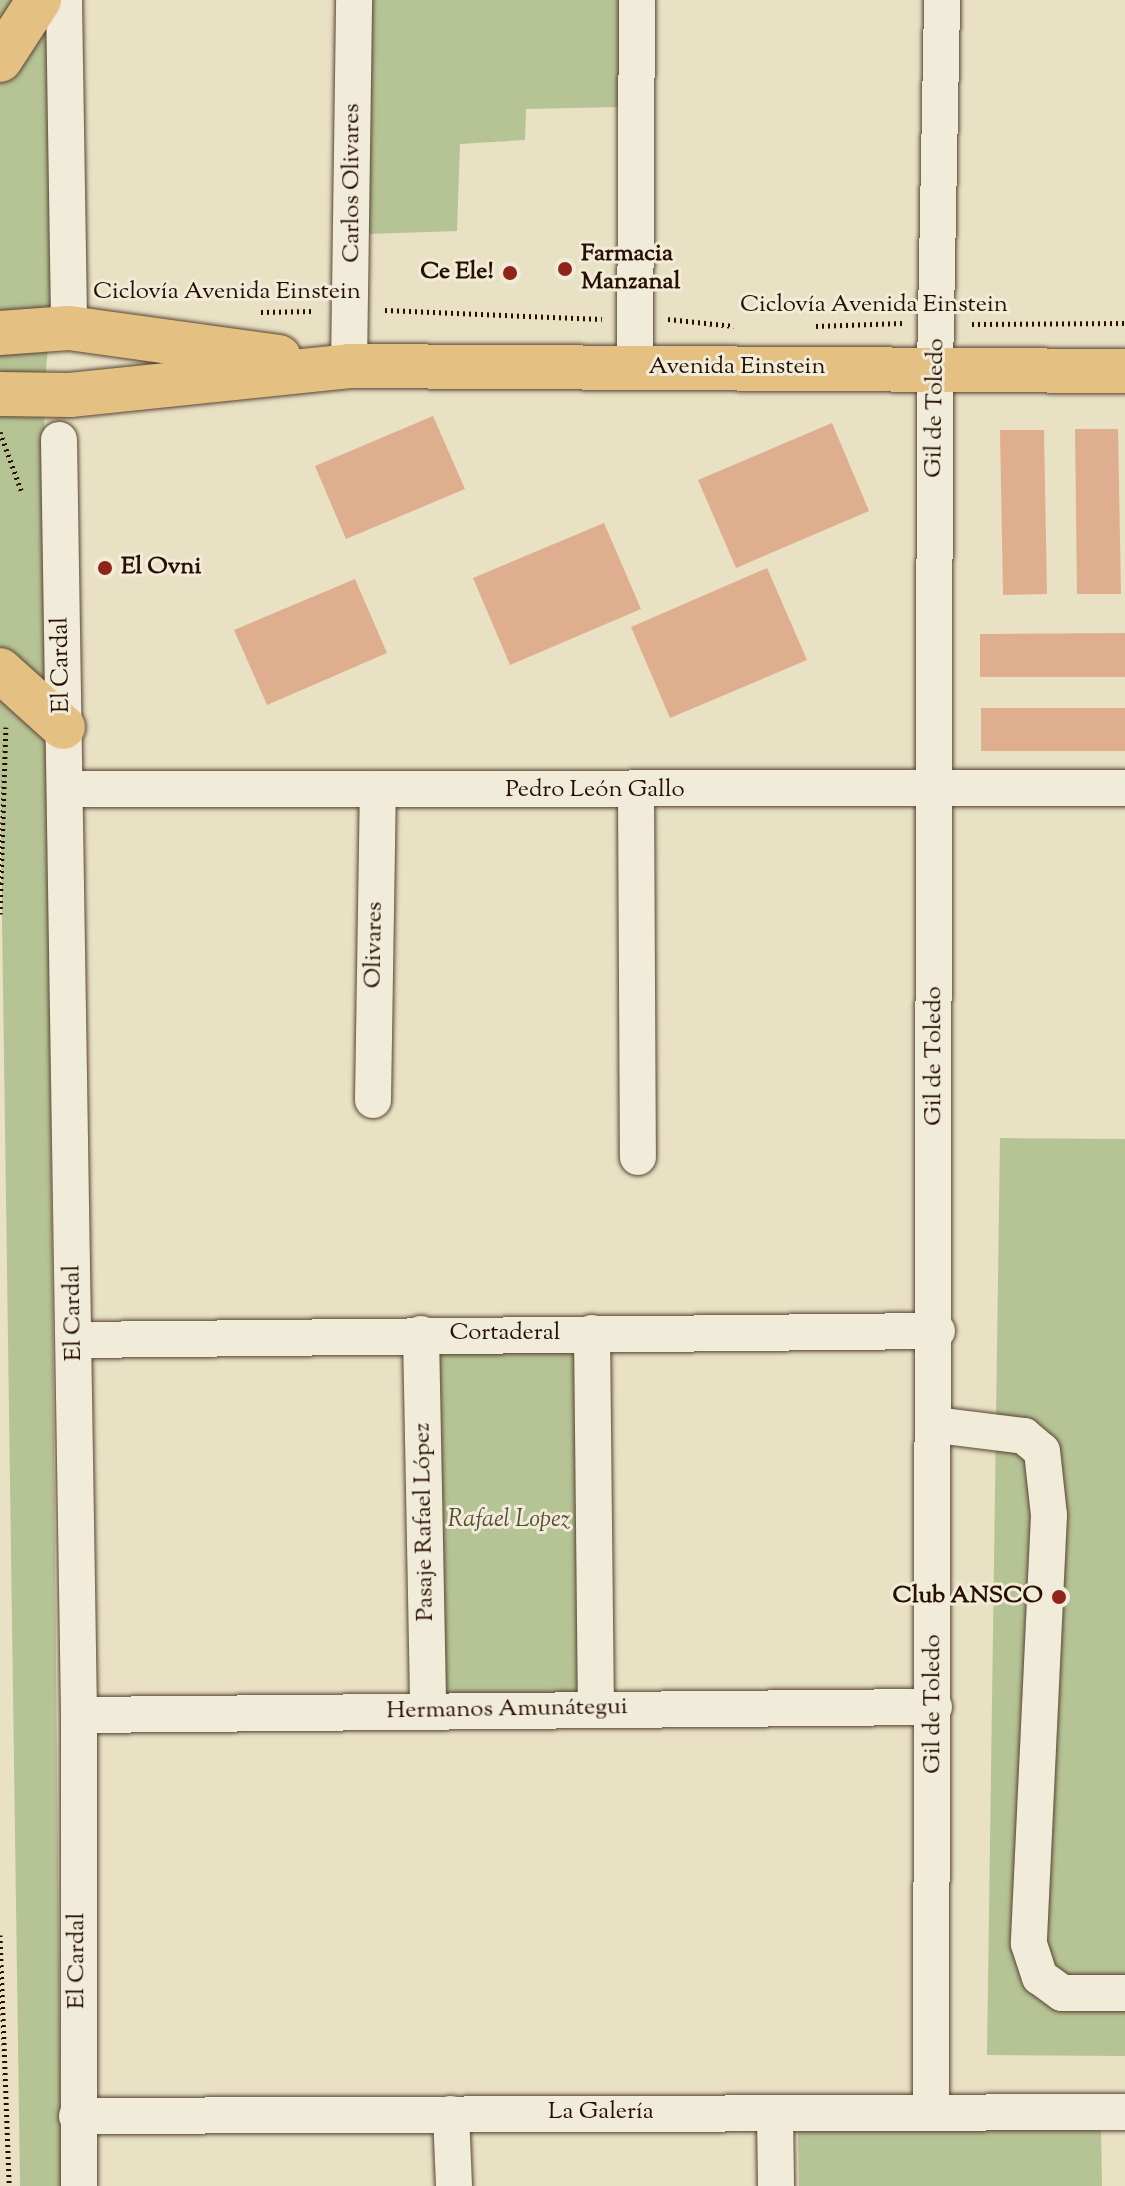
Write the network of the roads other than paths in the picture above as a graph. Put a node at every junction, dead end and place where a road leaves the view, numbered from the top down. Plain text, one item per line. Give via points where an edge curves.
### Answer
1 (39, 0) edge
2 (64, 0) edge
3 (354, 0) edge
4 (637, 0) edge
5 (942, 0) edge
6 (0, 60) edge
7 (69, 328) junction
8 (0, 333) edge
9 (349, 366) junction
10 (635, 367) junction
11 (935, 369) junction
12 (1125, 371) edge
13 (0, 394) edge
14 (59, 440) dead end
15 (0, 670) edge
16 (63, 727) junction
17 (1125, 788) edge
18 (66, 789) junction
19 (378, 789) junction
20 (933, 791) junction
21 (636, 792) junction
22 (373, 1100) dead end
23 (638, 1157) dead end
24 (937, 1331) junction
25 (592, 1333) junction
26 (421, 1334) junction
27 (74, 1340) junction
28 (936, 1425) junction
29 (934, 1707) junction
30 (596, 1709) junction
31 (428, 1710) junction
32 (79, 1715) junction
33 (1125, 1993) edge
34 (931, 2112) junction
35 (1125, 2112) edge
36 (775, 2113) junction
37 (451, 2114) junction
38 (77, 2116) junction
39 (79, 2186) edge
40 (454, 2186) edge
41 (776, 2186) edge

1 - 6 main road
2 - 7 street
3 - 9 street, Carlos Olivares
4 - 10 street
5 - 11 street, Gil de Toledo
7 - 8 main road, Avenida Einstein
7 - 9 main road, Avenida Einstein
9 - 10 main road, Avenida Einstein
9 - 13 main road, Avenida Einstein via 70,395
10 - 11 main road, Avenida Einstein
11 - 12 main road, Avenida Einstein
11 - 20 street, Gil de Toledo
14 - 16 street, El Cardal
15 - 16 main road
16 - 18 street, El Cardal
17 - 20 street, Pedro León Gallo
18 - 19 street, Pedro León Gallo
18 - 27 street, El Cardal
19 - 21 street, Pedro León Gallo
19 - 22 street, Olivares
20 - 21 street, Pedro León Gallo
20 - 24 street, Gil de Toledo
21 - 23 street
24 - 25 street, Cortaderal
24 - 28 street, Gil de Toledo
25 - 26 street, Cortaderal
25 - 30 street
26 - 27 street, Cortaderal
26 - 31 street, Pasaje Rafael López
27 - 32 street, El Cardal
28 - 29 street, Gil de Toledo
28 - 33 street via 1024,1436 1042,1451 1049,1515 1029,1944 1040,1977 1062,1993
29 - 30 street, Hermanos Amunátegui
29 - 34 street, Gil de Toledo
30 - 31 street, Hermanos Amunátegui
31 - 32 street, Hermanos Amunátegui
32 - 38 street, El Cardal
34 - 35 street, La Galería
34 - 36 street, La Galería
36 - 37 street, La Galería
36 - 41 street
37 - 38 street, La Galería
37 - 40 street
38 - 39 street, El Cardal

